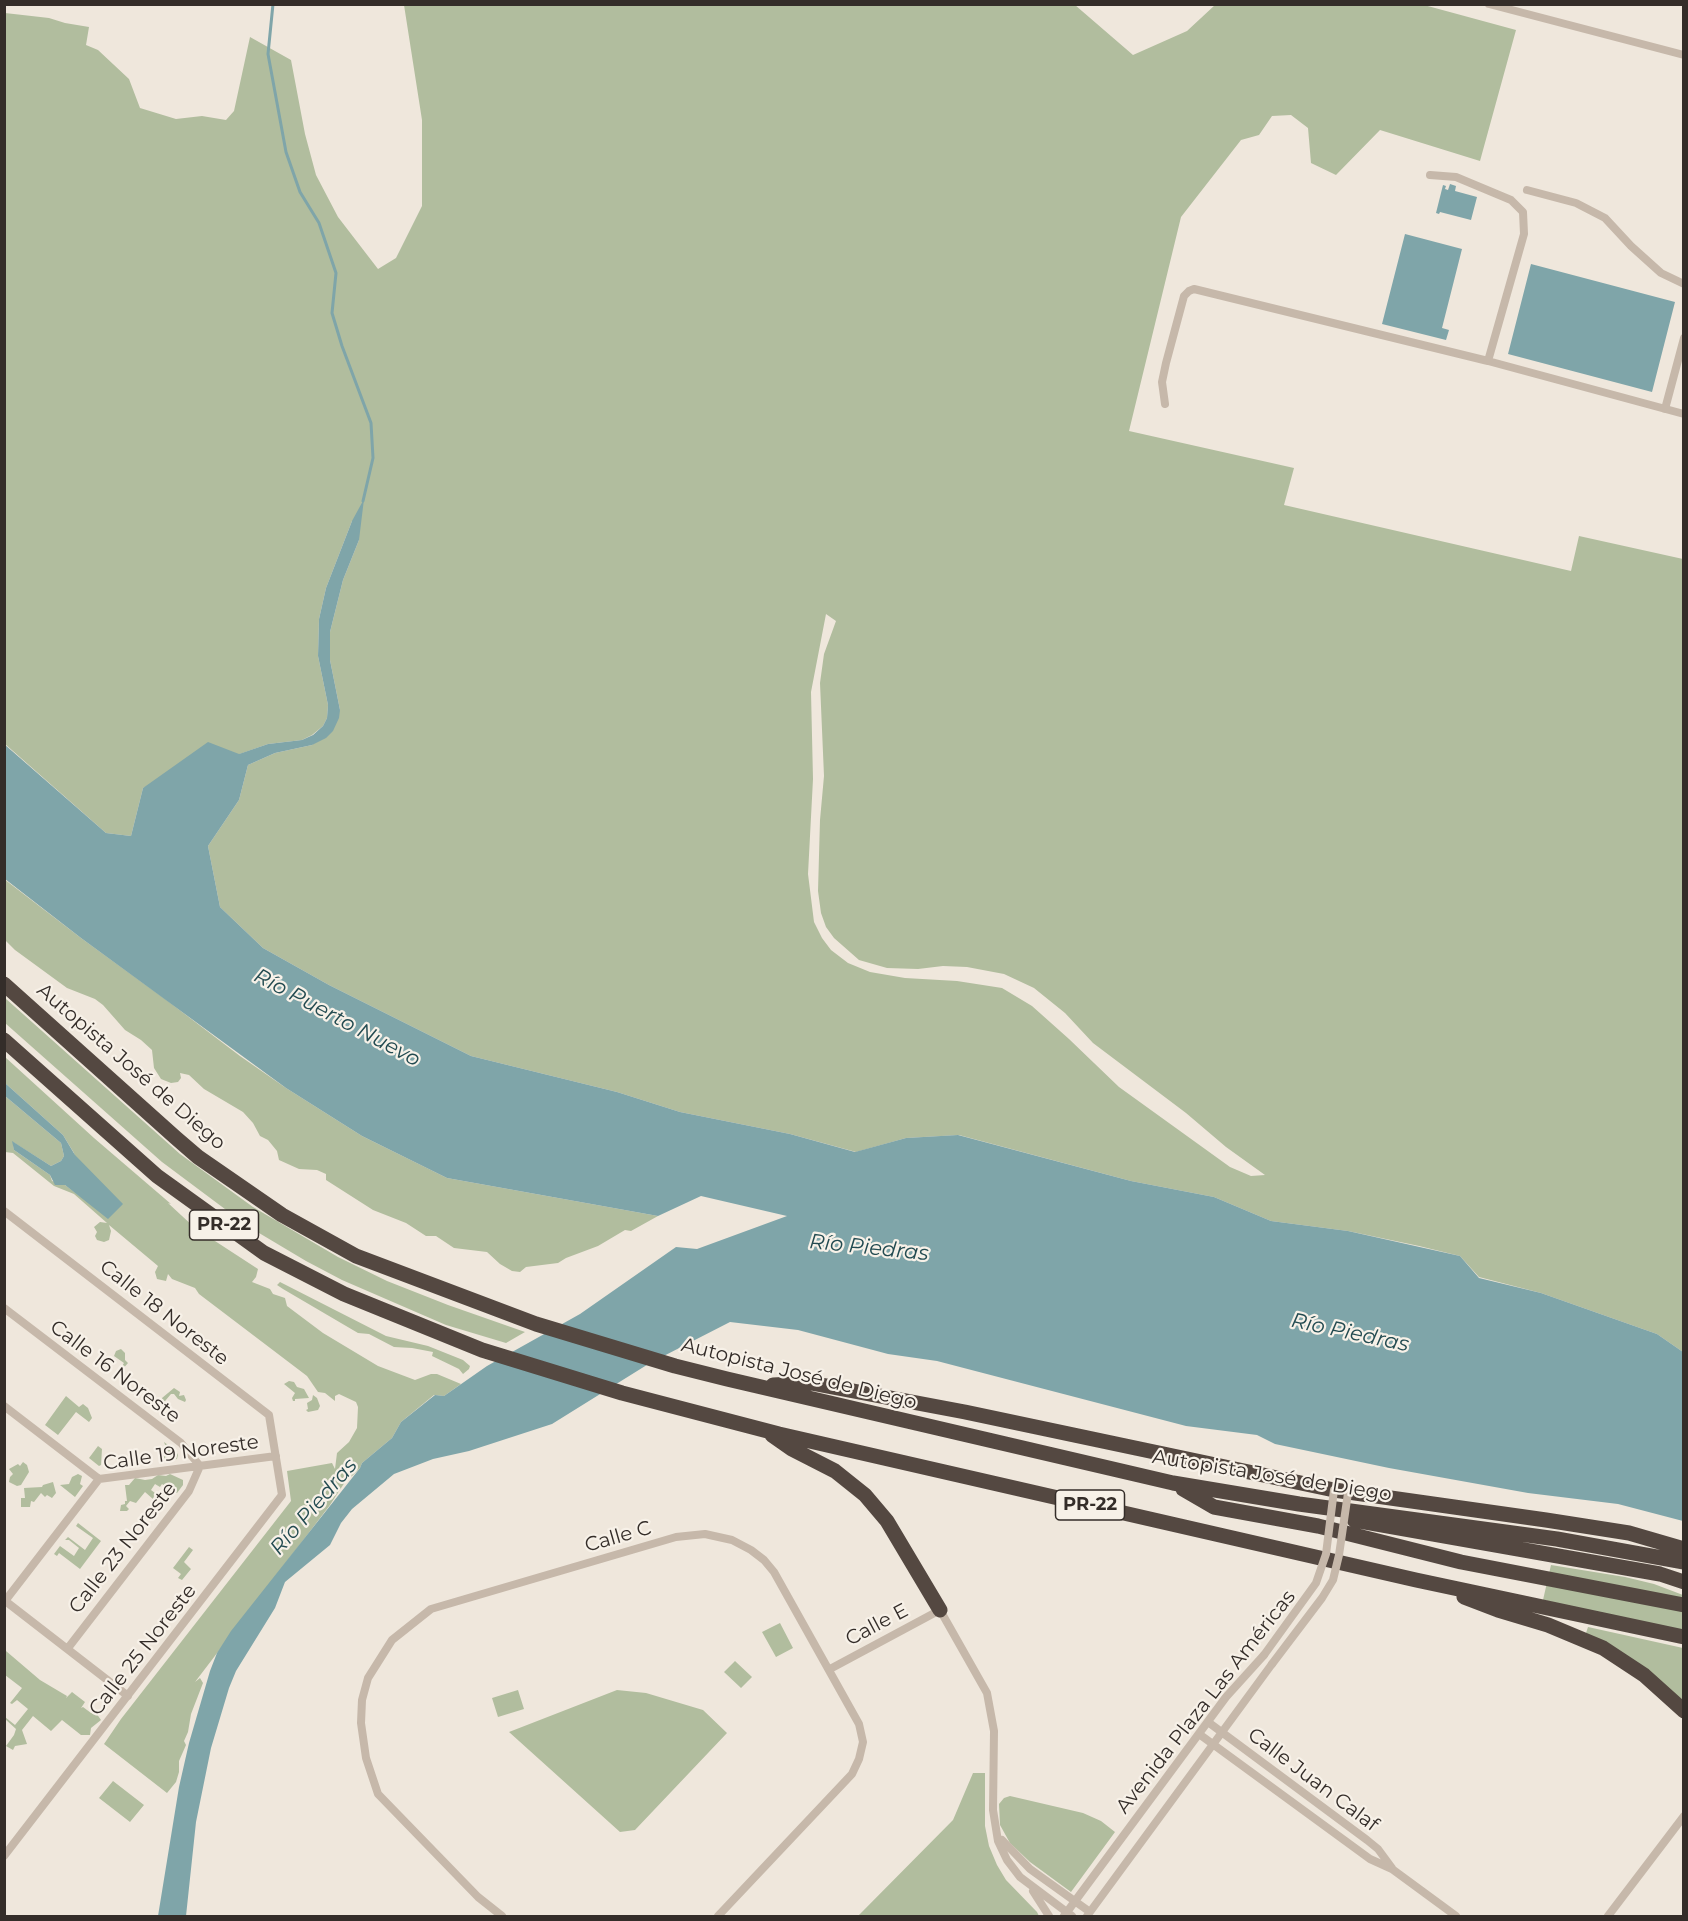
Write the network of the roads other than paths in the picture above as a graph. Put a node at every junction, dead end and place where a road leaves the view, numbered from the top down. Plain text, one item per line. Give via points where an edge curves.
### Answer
1 (1489, 4) edge
2 (1683, 55) edge
3 (1430, 175) dead end
4 (1527, 190) dead end
5 (1683, 284) edge
6 (1683, 338) edge
7 (1488, 361) junction
8 (1165, 404) dead end
9 (1665, 409) junction
10 (1683, 414) edge
11 (4, 984) edge
12 (4, 1040) edge
13 (4, 1211) edge
14 (4, 1308) edge
15 (752, 1385) junction
16 (4, 1406) edge
17 (765, 1430) junction
18 (276, 1456) junction
19 (200, 1466) junction
20 (99, 1479) junction
21 (1173, 1483) junction
22 (1341, 1491) junction
23 (1299, 1504) junction
24 (1683, 1549) edge
25 (1683, 1562) edge
26 (1416, 1580) junction
27 (1683, 1582) edge
28 (5, 1600) edge
29 (1683, 1605) edge
30 (940, 1610) junction
31 (1683, 1637) edge
32 (68, 1648) junction
33 (830, 1669) junction
34 (128, 1696) junction
35 (1683, 1711) edge
36 (1208, 1722) junction
37 (1221, 1733) junction
38 (1199, 1734) junction
39 (1213, 1744) junction
40 (1683, 1816) edge
41 (995, 1829) junction
42 (4, 1856) edge
43 (1392, 1869) junction
44 (1026, 1881) junction
45 (1075, 1901) junction
46 (1088, 1914) edge
47 (1067, 1915) edge
48 (502, 1917) edge
49 (718, 1917) edge
50 (1049, 1917) edge
51 (1456, 1917) edge
52 (1608, 1917) edge

1 - 2 street
3 - 7 street via 1456,177 1511,200 1523,212 1524,234
4 - 5 street via 1576,203 1605,218 1660,273
6 - 9 street
7 - 8 street via 1194,289 1184,296 1166,363 1162,382
7 - 9 street
9 - 10 street
11 - 15 highway, Autopista José de Diego / PR-22 via 198,1157 282,1215 356,1256 536,1324
12 - 17 highway, PR-22 via 157,1176 264,1253 344,1294 482,1350 622,1394
13 - 18 street, Calle 18 Noreste via 269,1415
14 - 19 street, Calle 16 Noreste via 181,1443
15 - 21 highway, Autopista José de Diego / PR-22
15 - 22 highway via 811,1383
16 - 20 street
17 - 26 highway, PR-22
17 - 30 highway via 835,1471 865,1495 887,1521
18 - 19 street, Calle 19 Noreste
18 - 34 street, Calle 25 Noreste via 281,1498
19 - 20 street, Calle 19 Noreste
19 - 32 street, Calle 23 Noreste via 189,1491
20 - 28 street, Calle 19 Noreste
21 - 23 highway, Autopista José de Diego / PR-22
21 - 29 highway via 1214,1507 1318,1526 1461,1562
22 - 24 highway via 1629,1533
22 - 36 street, Avenida Plaza Las Américas, bridge via 1316,1583 1264,1655
22 - 37 street, Avenida Plaza Las Américas, bridge via 1340,1555 1333,1580
23 - 25 highway, Autopista José de Diego / PR-22 via 1557,1539
23 - 27 highway via 1360,1522 1660,1574
26 - 31 highway, PR-22
26 - 35 highway via 1548,1625 1602,1648 1644,1675
28 - 32 street
30 - 33 street, Calle E
30 - 41 street via 987,1693 994,1731
32 - 34 street
33 - 48 street, Calle C via 783,1585 764,1560 732,1540 705,1534 676,1537 431,1609 392,1640 368,1678 361,1723 366,1758 378,1794
33 - 49 street, Calle C via 860,1724 860,1759 852,1774
34 - 42 street, Calle 25 Noreste
36 - 37 street, Calle Juan Calaf
36 - 38 street, Avenida Plaza Las Américas
37 - 39 street, Avenida Plaza Las Américas
37 - 43 street, Calle Juan Calaf via 1367,1840
38 - 39 street, Calle Juan Calaf
38 - 45 street, Avenida Plaza Las Américas
39 - 43 street, Calle Juan Calaf via 1370,1859
39 - 46 street, Avenida Plaza Las Américas
40 - 52 street
41 - 44 street via 1007,1860
41 - 45 street via 1030,1869
43 - 51 street, Calle Juan Calaf
44 - 47 street
44 - 50 street
45 - 46 street
45 - 47 street, Avenida Plaza Las Américas

